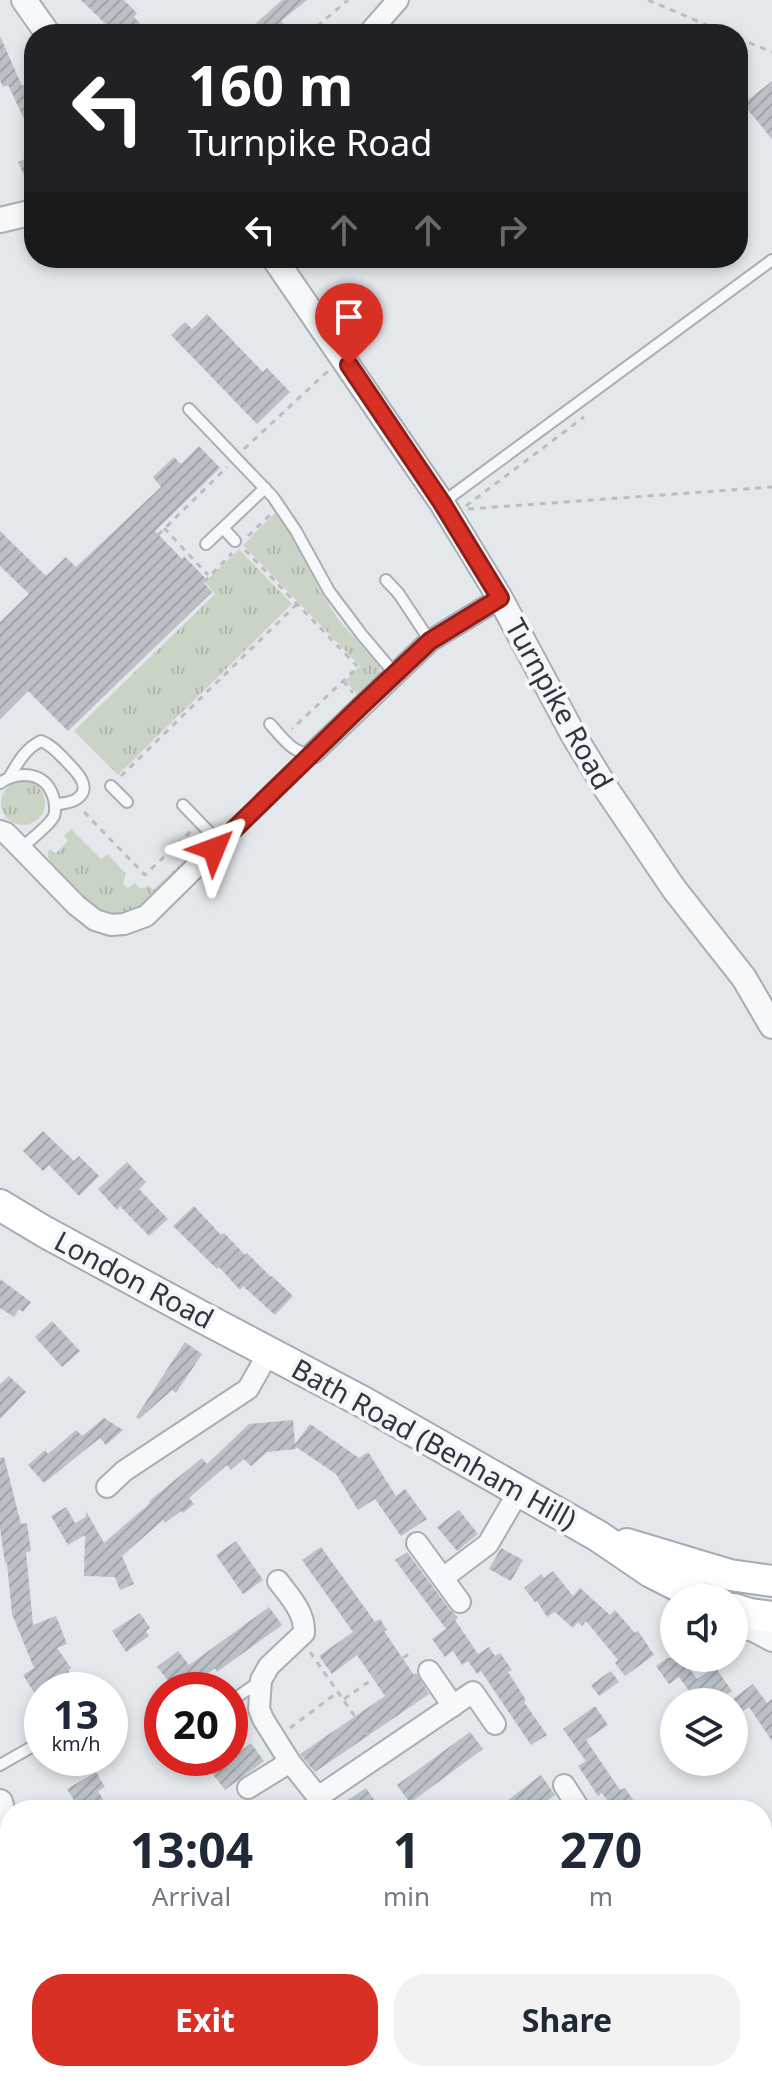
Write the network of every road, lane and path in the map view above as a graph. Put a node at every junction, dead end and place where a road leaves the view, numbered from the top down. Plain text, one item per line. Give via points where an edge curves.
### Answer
1 (24, 0) edge
2 (348, 0) edge
3 (398, 0) edge
4 (648, 0) edge
5 (41, 24) edge
6 (320, 24) edge
7 (377, 24) edge
8 (704, 24) edge
9 (748, 42) edge
10 (772, 52) edge
11 (24, 214) edge
12 (0, 220) edge
13 (772, 260) edge
14 (281, 268) edge
15 (329, 370) dead end
16 (189, 409) dead end
17 (241, 453) dead end
18 (232, 461) dead end
19 (772, 487) edge
20 (265, 488) junction
21 (442, 503) junction
22 (164, 528) junction
23 (223, 528) junction
24 (158, 535) dead end
25 (237, 543) joint
26 (206, 544) dead end
27 (209, 576) dead end
28 (386, 580) dead end
29 (500, 598) junction
30 (297, 604) junction
31 (430, 641) junction
32 (395, 674) junction
33 (343, 681) junction
34 (358, 698) dead end
35 (270, 724) dead end
36 (287, 726) dead end
37 (313, 753) junction
38 (5, 780) edge
39 (114, 783) joint
40 (127, 802) dead end
41 (55, 805) junction
42 (183, 805) dead end
43 (84, 812) dead end
44 (183, 823) dead end
45 (7, 835) edge
46 (214, 849) junction
47 (132, 853) dead end
48 (128, 857) junction
49 (772, 1026) edge
50 (0, 1205) edge
51 (269, 1352) junction
52 (107, 1487) dead end
53 (519, 1491) junction
54 (598, 1536) junction
55 (417, 1543) dead end
56 (443, 1578) junction
57 (278, 1581) dead end
58 (772, 1581) edge
59 (675, 1584) edge
60 (460, 1602) dead end
61 (772, 1617) edge
62 (748, 1618) edge
63 (748, 1627) edge
64 (301, 1639) junction
65 (772, 1641) edge
66 (413, 1651) dead end
67 (429, 1671) dead end
68 (261, 1680) junction
69 (248, 1689) edge
70 (338, 1692) junction
71 (343, 1700) junction
72 (453, 1706) junction
73 (495, 1724) dead end
74 (276, 1739) junction
75 (24, 1751) edge
76 (382, 1755) junction
77 (290, 1762) junction
78 (0, 1765) edge
79 (564, 1785) dead end
80 (248, 1788) dead end
81 (319, 1800) edge
82 (327, 1800) edge
83 (574, 1800) edge

1 - 5 street
2 - 6 path
3 - 7 street
4 - 8 path
9 - 10 path
11 - 12 street
13 - 21 lane
14 - 21 street, Turnpike Road
15 - 17 path
16 - 20 lane
18 - 22 path
19 - 21 path via 461,510
20 - 23 lane
20 - 32 lane via 329,591
21 - 29 street, Turnpike Road
22 - 24 path
22 - 27 path
23 - 25 lane
23 - 26 lane
25 - 30 path
28 - 31 lane
29 - 31 street
29 - 49 street, Turnpike Road via 607,790 744,978
30 - 33 path via 358,667
30 - 39 path
31 - 32 street
32 - 37 street
33 - 34 path
33 - 36 path via 291,731
35 - 37 lane via 298,752
37 - 46 lane
38 - 41 lane via 20,774 40,778
38 - 41 lane via 34,744 49,744 84,784 75,800
39 - 40 lane
41 - 45 lane via 54,816
42 - 46 lane via 212,835
43 - 48 path
44 - 48 path via 191,831 145,875
45 - 46 street via 76,905 111,925 146,916
47 - 48 path
50 - 51 main road, London Road
51 - 52 street via 248,1389
51 - 53 main road, Bath Road (Benham Hill)
53 - 54 main road, Bath Road (Benham Hill)
53 - 56 street via 488,1544
54 - 58 main road, Bath Road (Benham Hill) via 730,1575
54 - 59 main road, Bath Road (Benham Hill)
55 - 56 street
56 - 60 street
57 - 64 street via 305,1622
61 - 62 main road
63 - 65 street
64 - 68 street via 269,1666
64 - 70 path
66 - 71 path
67 - 72 street
68 - 69 lane
68 - 74 street via 259,1709
70 - 71 path
70 - 74 path
71 - 76 path
72 - 73 street via 473,1692
72 - 76 street
74 - 77 street
75 - 78 lane
76 - 82 street
77 - 80 street
77 - 81 street
79 - 83 street

